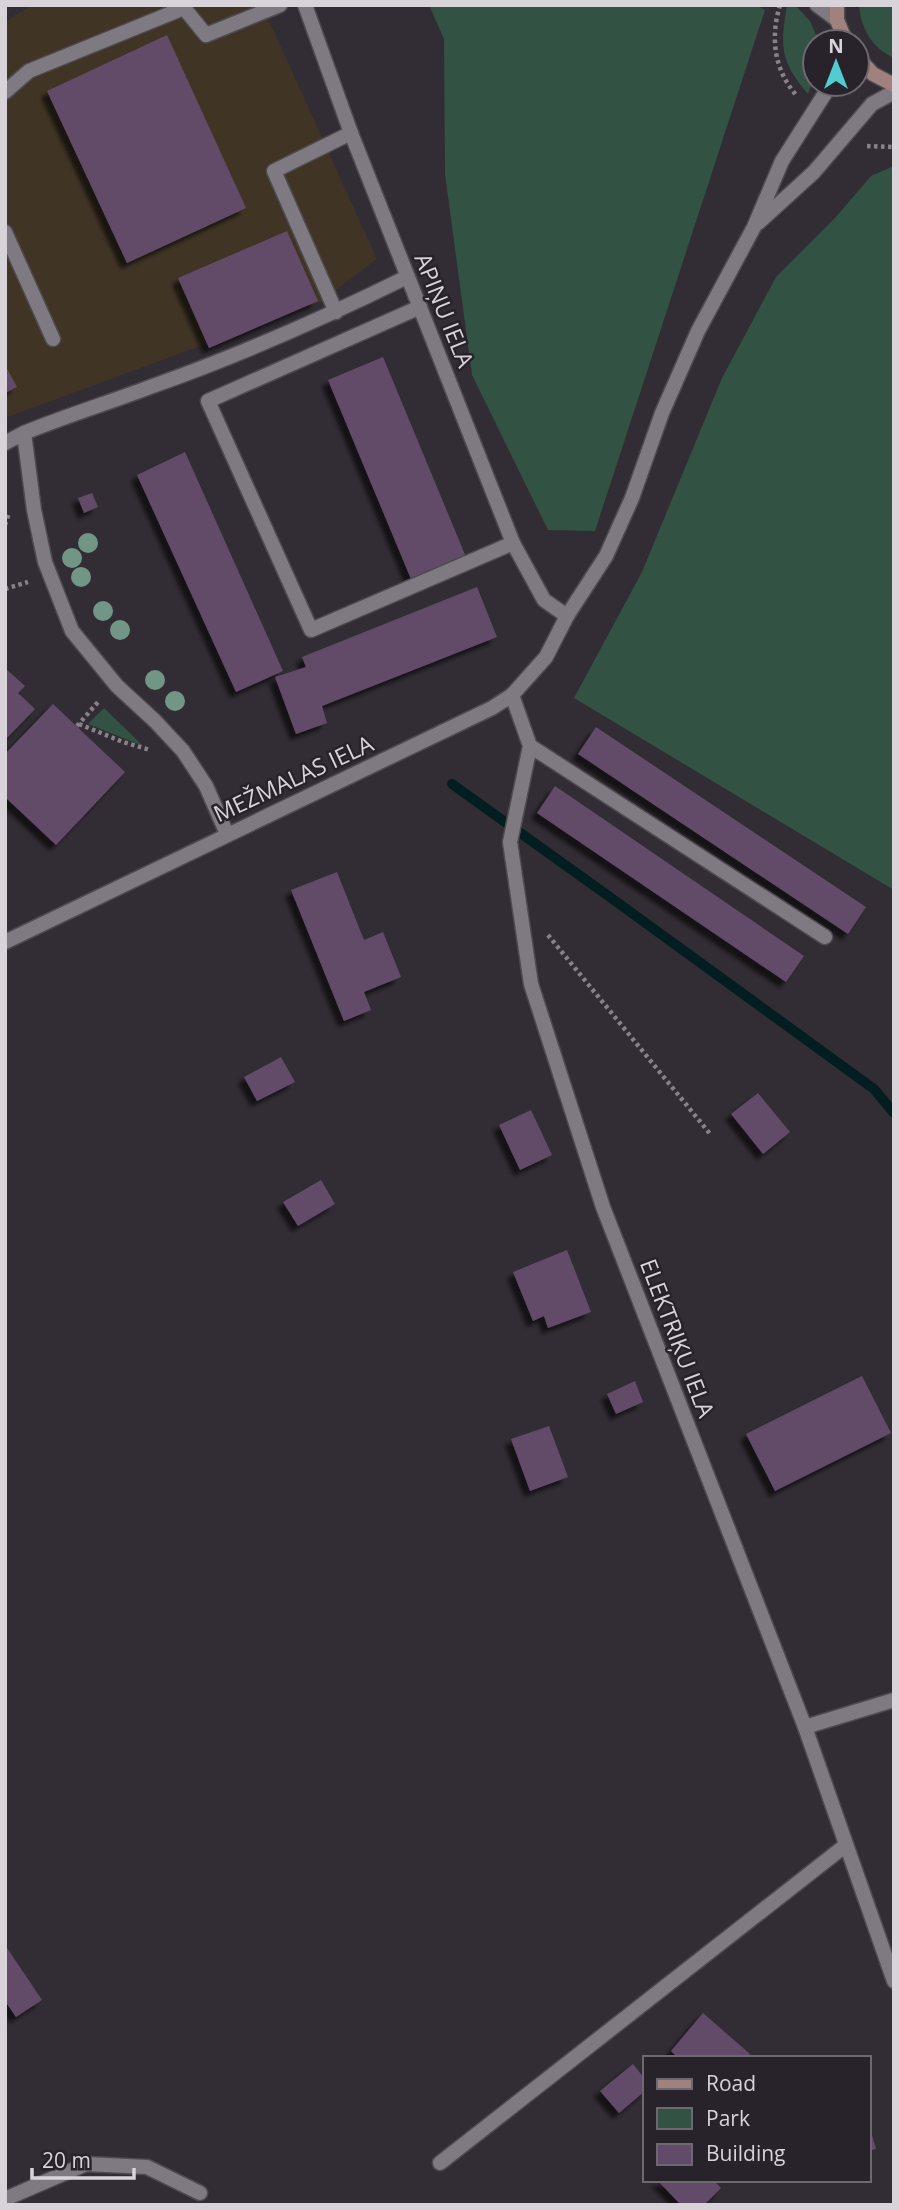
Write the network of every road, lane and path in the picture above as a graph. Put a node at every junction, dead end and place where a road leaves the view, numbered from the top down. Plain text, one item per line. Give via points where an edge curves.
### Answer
1 (280, 5) edge
2 (305, 5) edge
3 (780, 5) edge
4 (817, 5) edge
5 (837, 13) edge
6 (871, 72) edge
7 (894, 85) edge
8 (5, 92) edge
9 (894, 92) edge
10 (822, 98) edge
11 (805, 103) dead end
12 (351, 133) junction
13 (858, 141) dead end
14 (894, 147) edge
15 (754, 227) junction
16 (5, 232) edge
17 (407, 277) junction
18 (420, 307) junction
19 (336, 312) junction
20 (53, 339) dead end
21 (24, 433) junction
22 (5, 443) edge
23 (513, 543) junction
24 (30, 581) dead end
25 (5, 589) edge
26 (567, 616) junction
27 (512, 695) junction
28 (102, 698) dead end
29 (530, 746) junction
30 (157, 751) dead end
31 (227, 834) junction
32 (545, 930) dead end
33 (825, 937) dead end
34 (5, 942) edge
35 (711, 1135) dead end
36 (894, 1700) edge
37 (805, 1727) junction
38 (846, 1845) junction
39 (894, 1981) edge
40 (440, 2163) dead end
41 (200, 2193) dead end
42 (5, 2199) edge

1 - 8 street via 206,35 184,8 29,71
2 - 12 street, APIŅU IELA
3 - 11 path via 775,36 779,69
4 - 5 street
6 - 7 main road
9 - 15 street via 872,104 814,172
10 - 15 street via 782,161
12 - 17 street, APIŅU IELA
12 - 19 street via 274,171
13 - 14 path via 875,148
15 - 26 street, MEŽMALAS IELA via 698,331 606,556
16 - 20 street
17 - 18 street, APIŅU IELA
17 - 19 street
18 - 23 street, APIŅU IELA
18 - 23 street via 208,401 311,630
19 - 21 street
21 - 22 street
21 - 31 street via 45,562 72,631 117,686 183,751 206,786
23 - 26 street, APIŅU IELA via 544,600
24 - 25 path
26 - 27 street, MEŽMALAS IELA via 546,657
27 - 29 street
27 - 31 street, MEŽMALAS IELA
28 - 30 path via 78,725
29 - 33 street
29 - 37 street, ELEKTRIĶU IELA via 510,842 531,984 603,1207
31 - 34 street, MEŽMALAS IELA
32 - 35 path
36 - 37 street
37 - 38 street, ELEKTRIĶU IELA
38 - 39 street, ELEKTRIĶU IELA
38 - 40 street
41 - 42 street via 147,2166 86,2164

